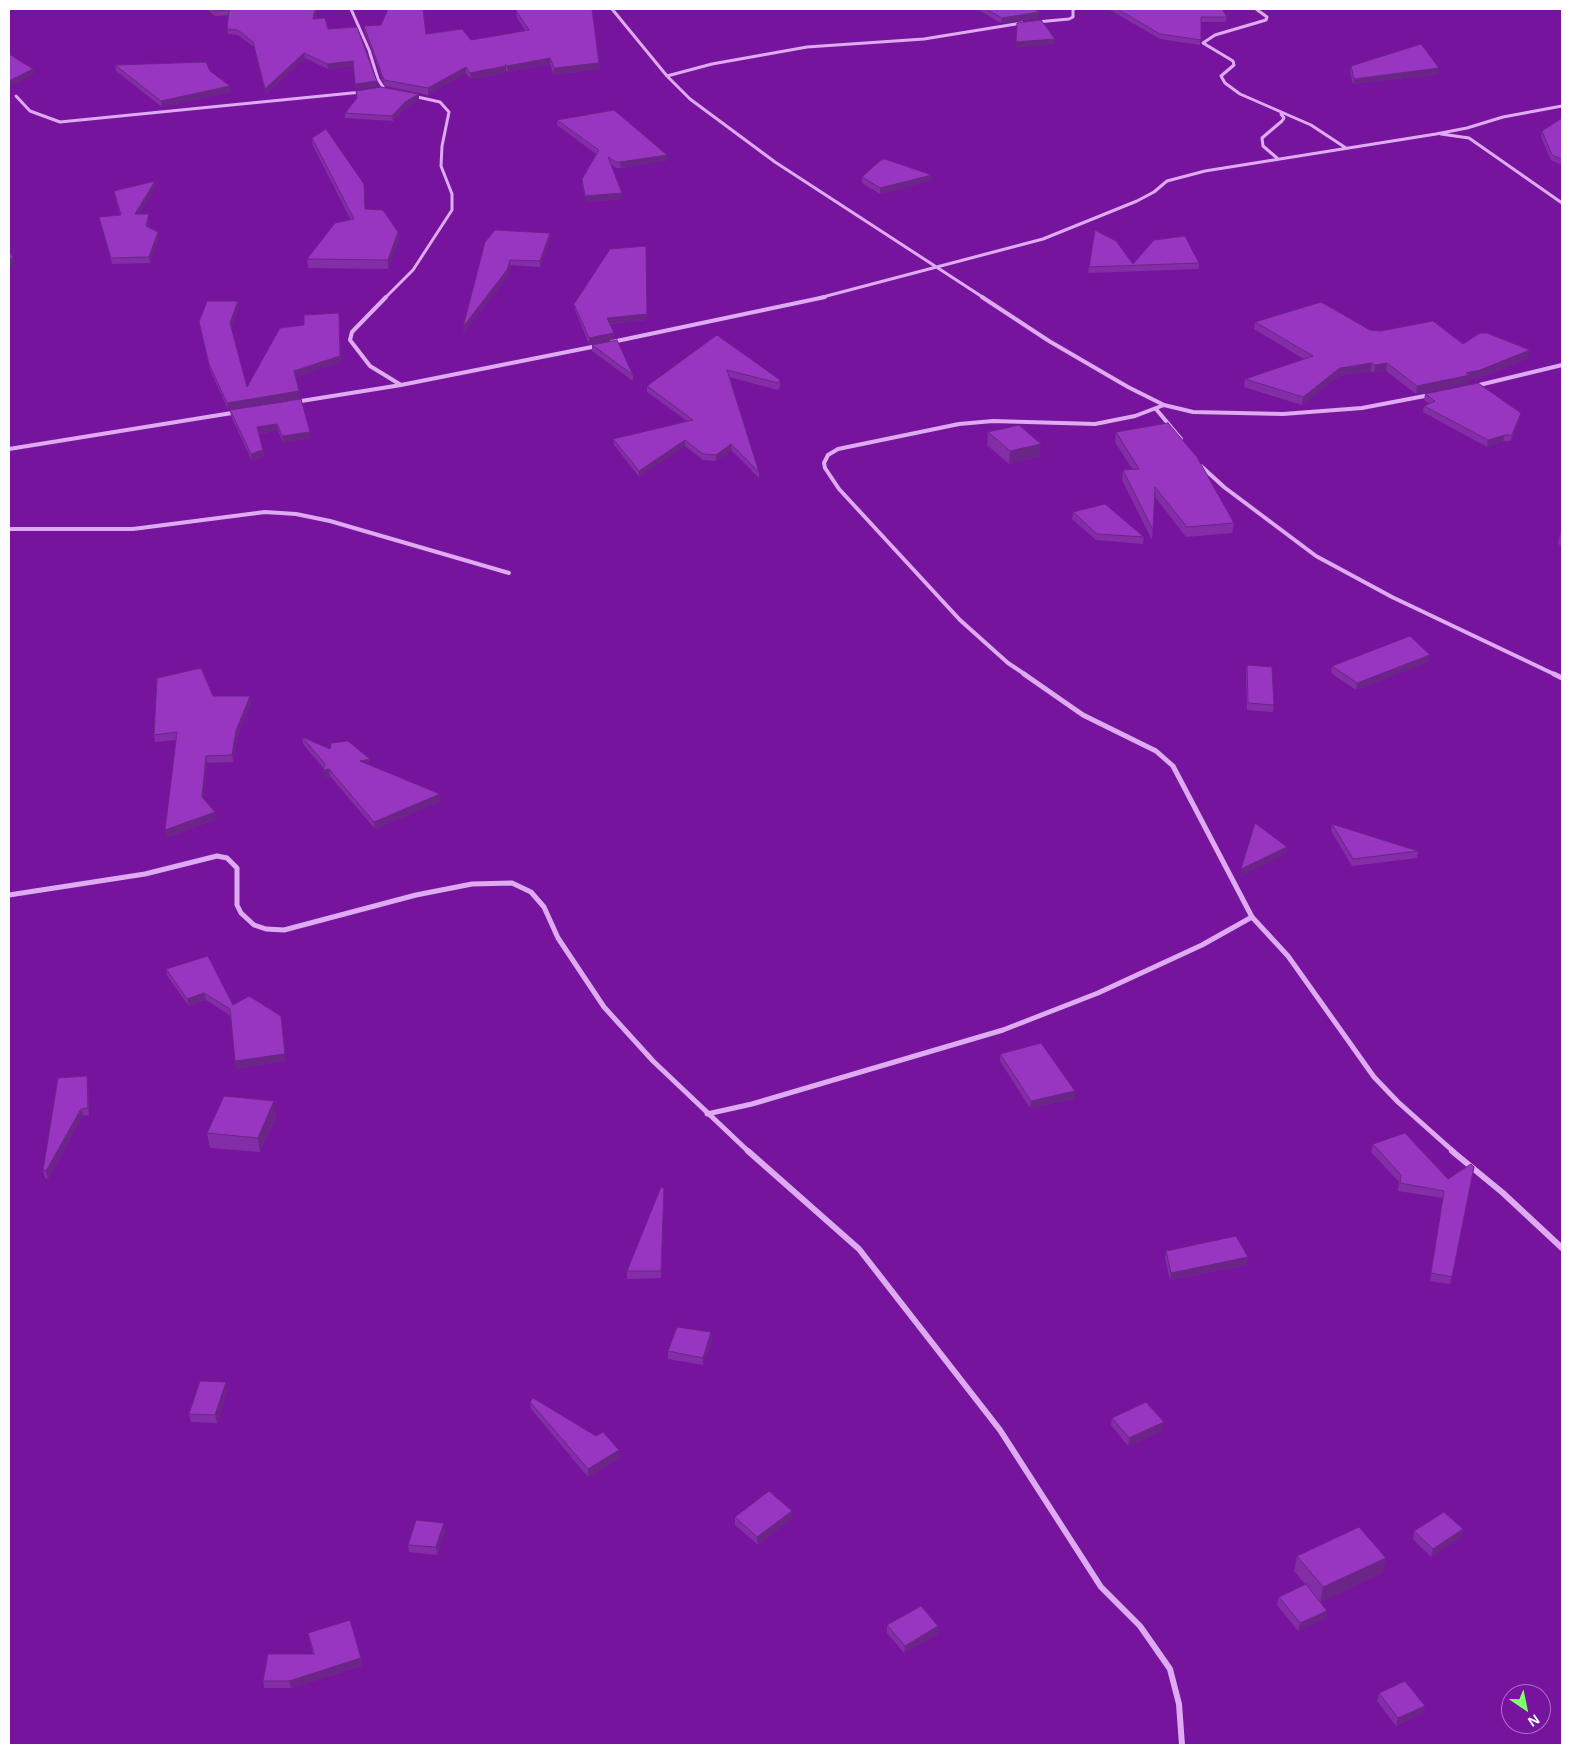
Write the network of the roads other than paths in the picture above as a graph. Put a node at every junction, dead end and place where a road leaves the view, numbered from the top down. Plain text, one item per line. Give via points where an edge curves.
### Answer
1 (351, 9) edge
2 (612, 9) edge
3 (1073, 9) edge
4 (1256, 9) edge
5 (1034, 22) edge
6 (1026, 23) edge
7 (667, 76) junction
8 (366, 91) edge
9 (389, 92) edge
10 (411, 95) edge
11 (16, 96) dead end
12 (1562, 106) edge
13 (1281, 113) junction
14 (1467, 128) junction
15 (1436, 134) junction
16 (1469, 138) junction
17 (1346, 148) junction
18 (1277, 158) junction
19 (1562, 203) edge
20 (934, 268) junction
21 (1562, 366) edge
22 (402, 385) junction
23 (1467, 388) edge
24 (1438, 394) edge
25 (284, 404) edge
26 (1164, 405) junction
27 (1156, 409) junction
28 (245, 410) edge
29 (1185, 444) edge
30 (9, 449) edge
31 (1199, 463) edge
32 (9, 529) edge
33 (509, 573) dead end
34 (1562, 678) edge
35 (9, 896) edge
36 (1252, 918) junction
37 (707, 1114) junction
38 (1562, 1248) edge
39 (1182, 1745) edge

1 - 9 street via 382,89
2 - 7 street
3 - 5 street via 1073,17 1069,19
4 - 13 street via 1267,17 1266,20 1214,35 1203,43 1233,61 1234,65 1221,76 1230,88
6 - 7 street via 924,39 807,47 712,64
7 - 20 street via 690,99 775,162
8 - 11 street via 60,122 30,111
10 - 22 street via 433,99 449,112 441,166 452,194 452,210 413,270 352,332 350,340 370,366
12 - 14 street via 1503,117
13 - 17 street via 1311,125
13 - 18 street via 1282,121 1262,138 1263,146
14 - 15 street
14 - 16 street
15 - 16 street
15 - 17 street
16 - 19 street
17 - 18 street
18 - 20 street via 1167,181 1154,192 1129,204 1043,239
20 - 22 street via 821,298
20 - 26 street via 1049,341
21 - 23 street
22 - 25 street
24 - 26 street via 1324,412 1193,412
26 - 27 street
27 - 29 street
27 - 36 street via 1095,424 993,421 959,424 838,449 828,454 825,468 839,489 960,620 1008,663 1084,715 1156,751 1173,766
28 - 30 street
31 - 34 street via 1224,487 1316,556 1392,597
32 - 33 street via 133,529 265,512 296,514
35 - 37 street via 145,874 217,856 227,858 237,868 237,905 241,913 254,925 284,930 416,895 472,884 512,883 531,892 544,907 558,938 604,1007
36 - 37 street via 1098,993 1003,1030 752,1104
36 - 38 street via 1288,956 1350,1046 1398,1102
37 - 39 street via 859,1249 1000,1430 1102,1587 1140,1626 1170,1669 1179,1704

